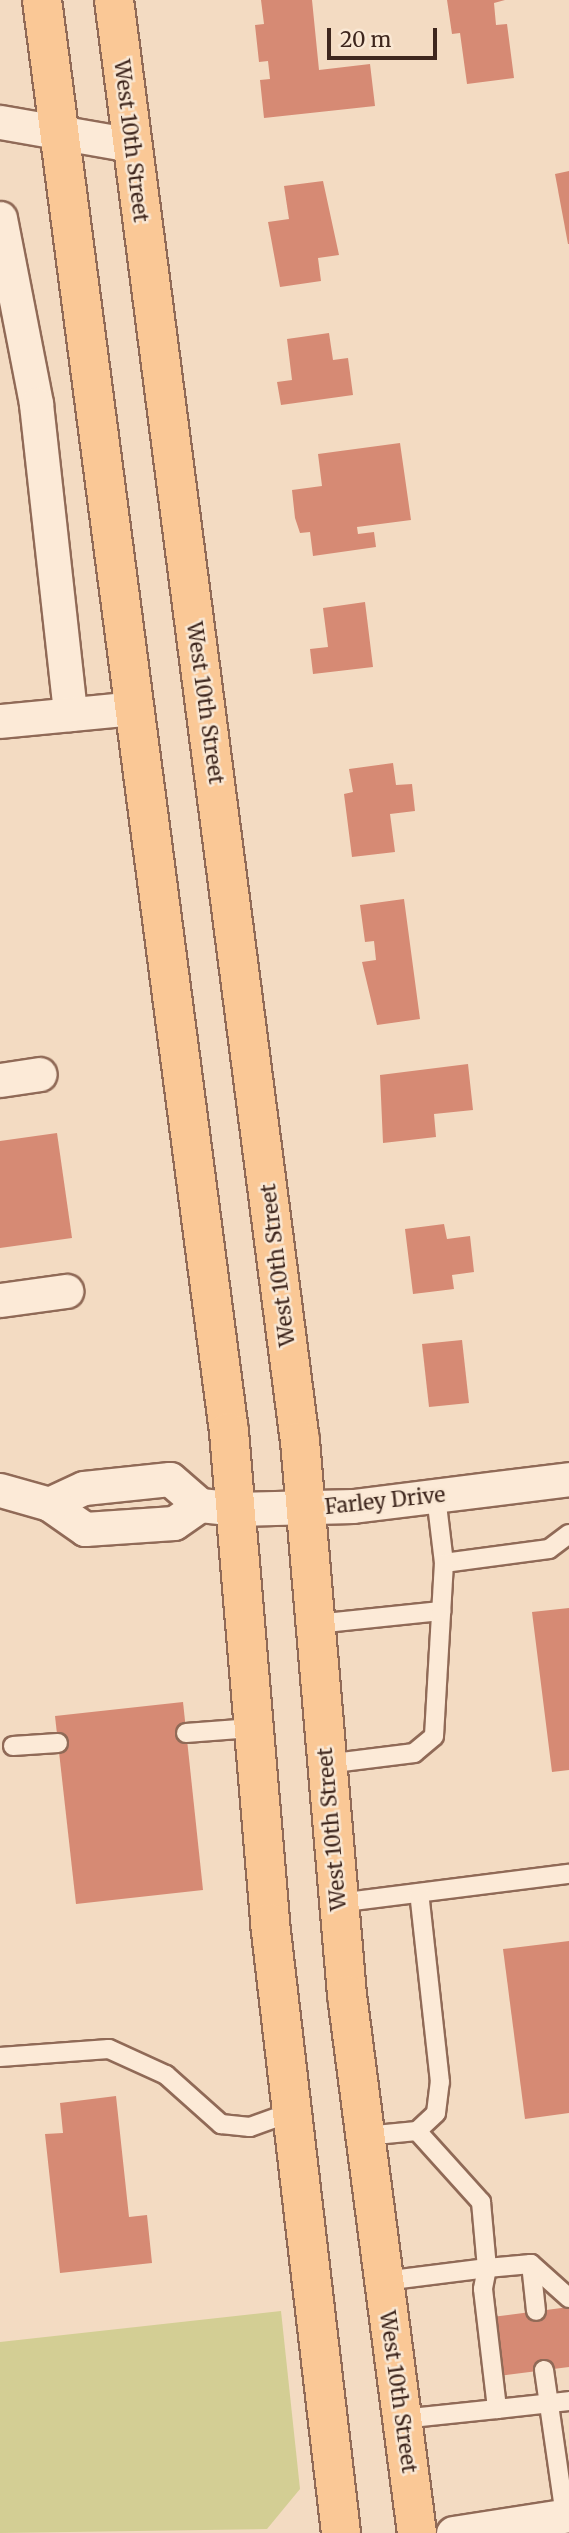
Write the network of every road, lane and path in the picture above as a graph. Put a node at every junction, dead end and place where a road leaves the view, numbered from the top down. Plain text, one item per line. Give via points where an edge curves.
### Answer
1 (42, 0) edge
2 (114, 0) edge
3 (0, 122) edge
4 (59, 132) junction
5 (132, 145) junction
6 (0, 218) edge
7 (135, 708) junction
8 (70, 714) junction
9 (0, 721) edge
10 (40, 1074) dead end
11 (0, 1080) edge
12 (66, 1291) dead end
13 (0, 1300) edge
14 (569, 1479) edge
15 (0, 1490) edge
16 (436, 1496) junction
17 (49, 1504) junction
18 (218, 1507) junction
19 (306, 1508) junction
20 (569, 1534) edge
21 (444, 1563) junction
22 (441, 1611) junction
23 (315, 1624) junction
24 (252, 1728) junction
25 (186, 1733) dead end
26 (58, 1742) dead end
27 (13, 1746) dead end
28 (326, 1764) junction
29 (569, 1874) edge
30 (419, 1893) junction
31 (338, 1903) junction
32 (0, 2057) edge
33 (292, 2112) junction
34 (417, 2131) junction
35 (365, 2136) junction
36 (531, 2264) junction
37 (487, 2268) junction
38 (384, 2281) junction
39 (569, 2298) edge
40 (536, 2311) dead end
41 (544, 2370) dead end
42 (569, 2401) edge
43 (548, 2404) junction
44 (497, 2409) junction
45 (402, 2419) junction
46 (567, 2515) edge
47 (341, 2533) edge
48 (418, 2533) edge
49 (453, 2533) edge

1 - 4 main road
2 - 5 main road, West 10th Street
3 - 4 street
4 - 5 street
4 - 7 main road
5 - 19 main road, West 10th Street
6 - 8 street via 36,404
7 - 8 street
7 - 18 main road
8 - 9 street
10 - 11 street
12 - 13 street
14 - 16 street, Farley Drive
15 - 17 street
16 - 19 street, Farley Drive
16 - 21 lane
17 - 18 street via 85,1529 174,1523
17 - 18 street via 85,1488 170,1479
18 - 19 street, Farley Drive
18 - 24 main road
19 - 23 main road, West 10th Street
20 - 21 lane via 549,1549
21 - 22 lane
22 - 23 lane
22 - 28 lane via 434,1735 414,1752
23 - 28 main road, West 10th Street
24 - 25 lane
24 - 33 main road
26 - 27 lane
28 - 31 main road, West 10th Street
29 - 30 lane
30 - 31 lane
30 - 34 lane via 440,2082 436,2113
31 - 35 main road, West 10th Street
32 - 33 lane via 109,2049 166,2075 221,2124 250,2127
33 - 47 main road
34 - 35 lane
34 - 37 lane via 481,2202
35 - 38 main road, West 10th Street
36 - 37 lane
36 - 39 lane
36 - 40 lane
37 - 38 lane
37 - 44 lane via 483,2289
38 - 45 main road, West 10th Street
41 - 43 lane
42 - 43 lane
43 - 44 lane
43 - 46 lane
44 - 45 lane
45 - 48 main road, West 10th Street
46 - 49 street

